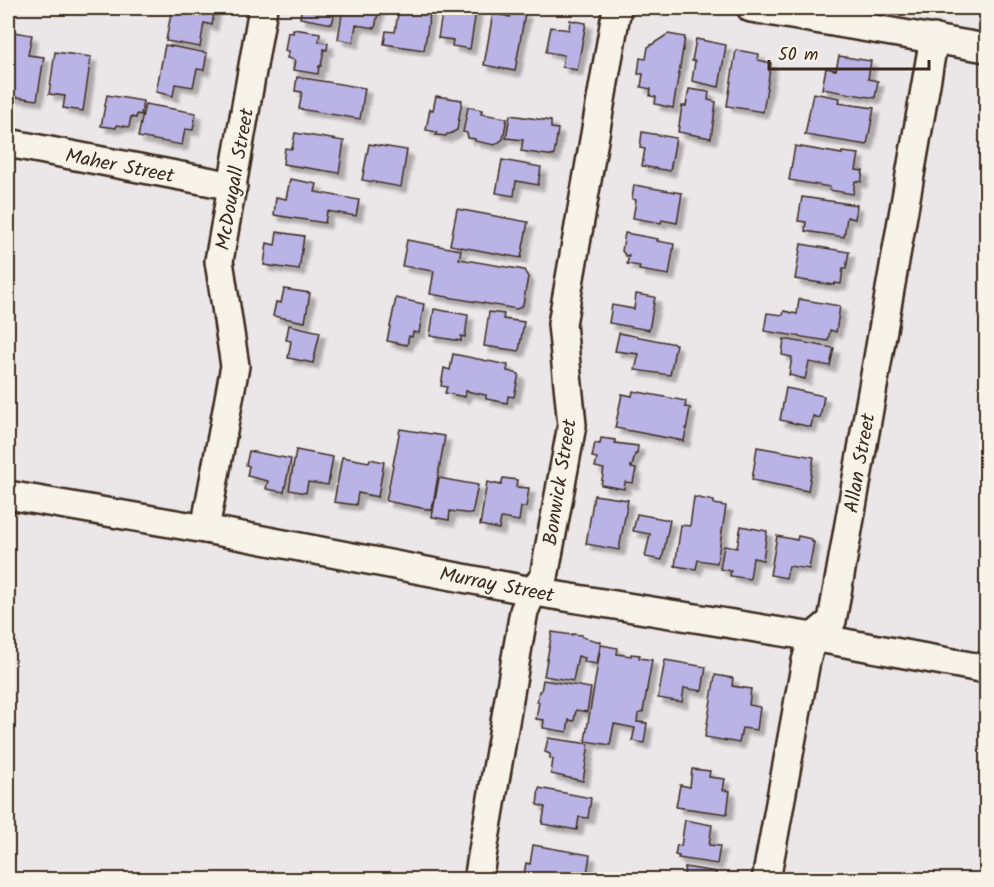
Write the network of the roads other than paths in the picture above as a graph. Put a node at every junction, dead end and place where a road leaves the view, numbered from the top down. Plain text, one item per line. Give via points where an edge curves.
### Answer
1 (263, 8) edge
2 (617, 8) edge
3 (751, 8) edge
4 (934, 38) junction
5 (987, 48) edge
6 (8, 143) edge
7 (232, 186) junction
8 (8, 495) edge
9 (205, 529) junction
10 (533, 591) junction
11 (813, 637) junction
12 (987, 669) edge
13 (478, 879) edge
14 (766, 879) edge

1 - 7 street, McDougall Street
2 - 10 street, Bonwick Street via 562,324 572,425 544,577
3 - 4 street
4 - 5 street
4 - 11 street, Allan Street via 832,621
6 - 7 street, Maher Street
7 - 9 street, McDougall Street via 219,261 235,366
8 - 9 street, Murray Street
9 - 10 street, Murray Street
10 - 11 street, Murray Street
10 - 13 street, Bonwick Street via 524,611
11 - 12 street, Murray Street
11 - 14 street, Allan Street

